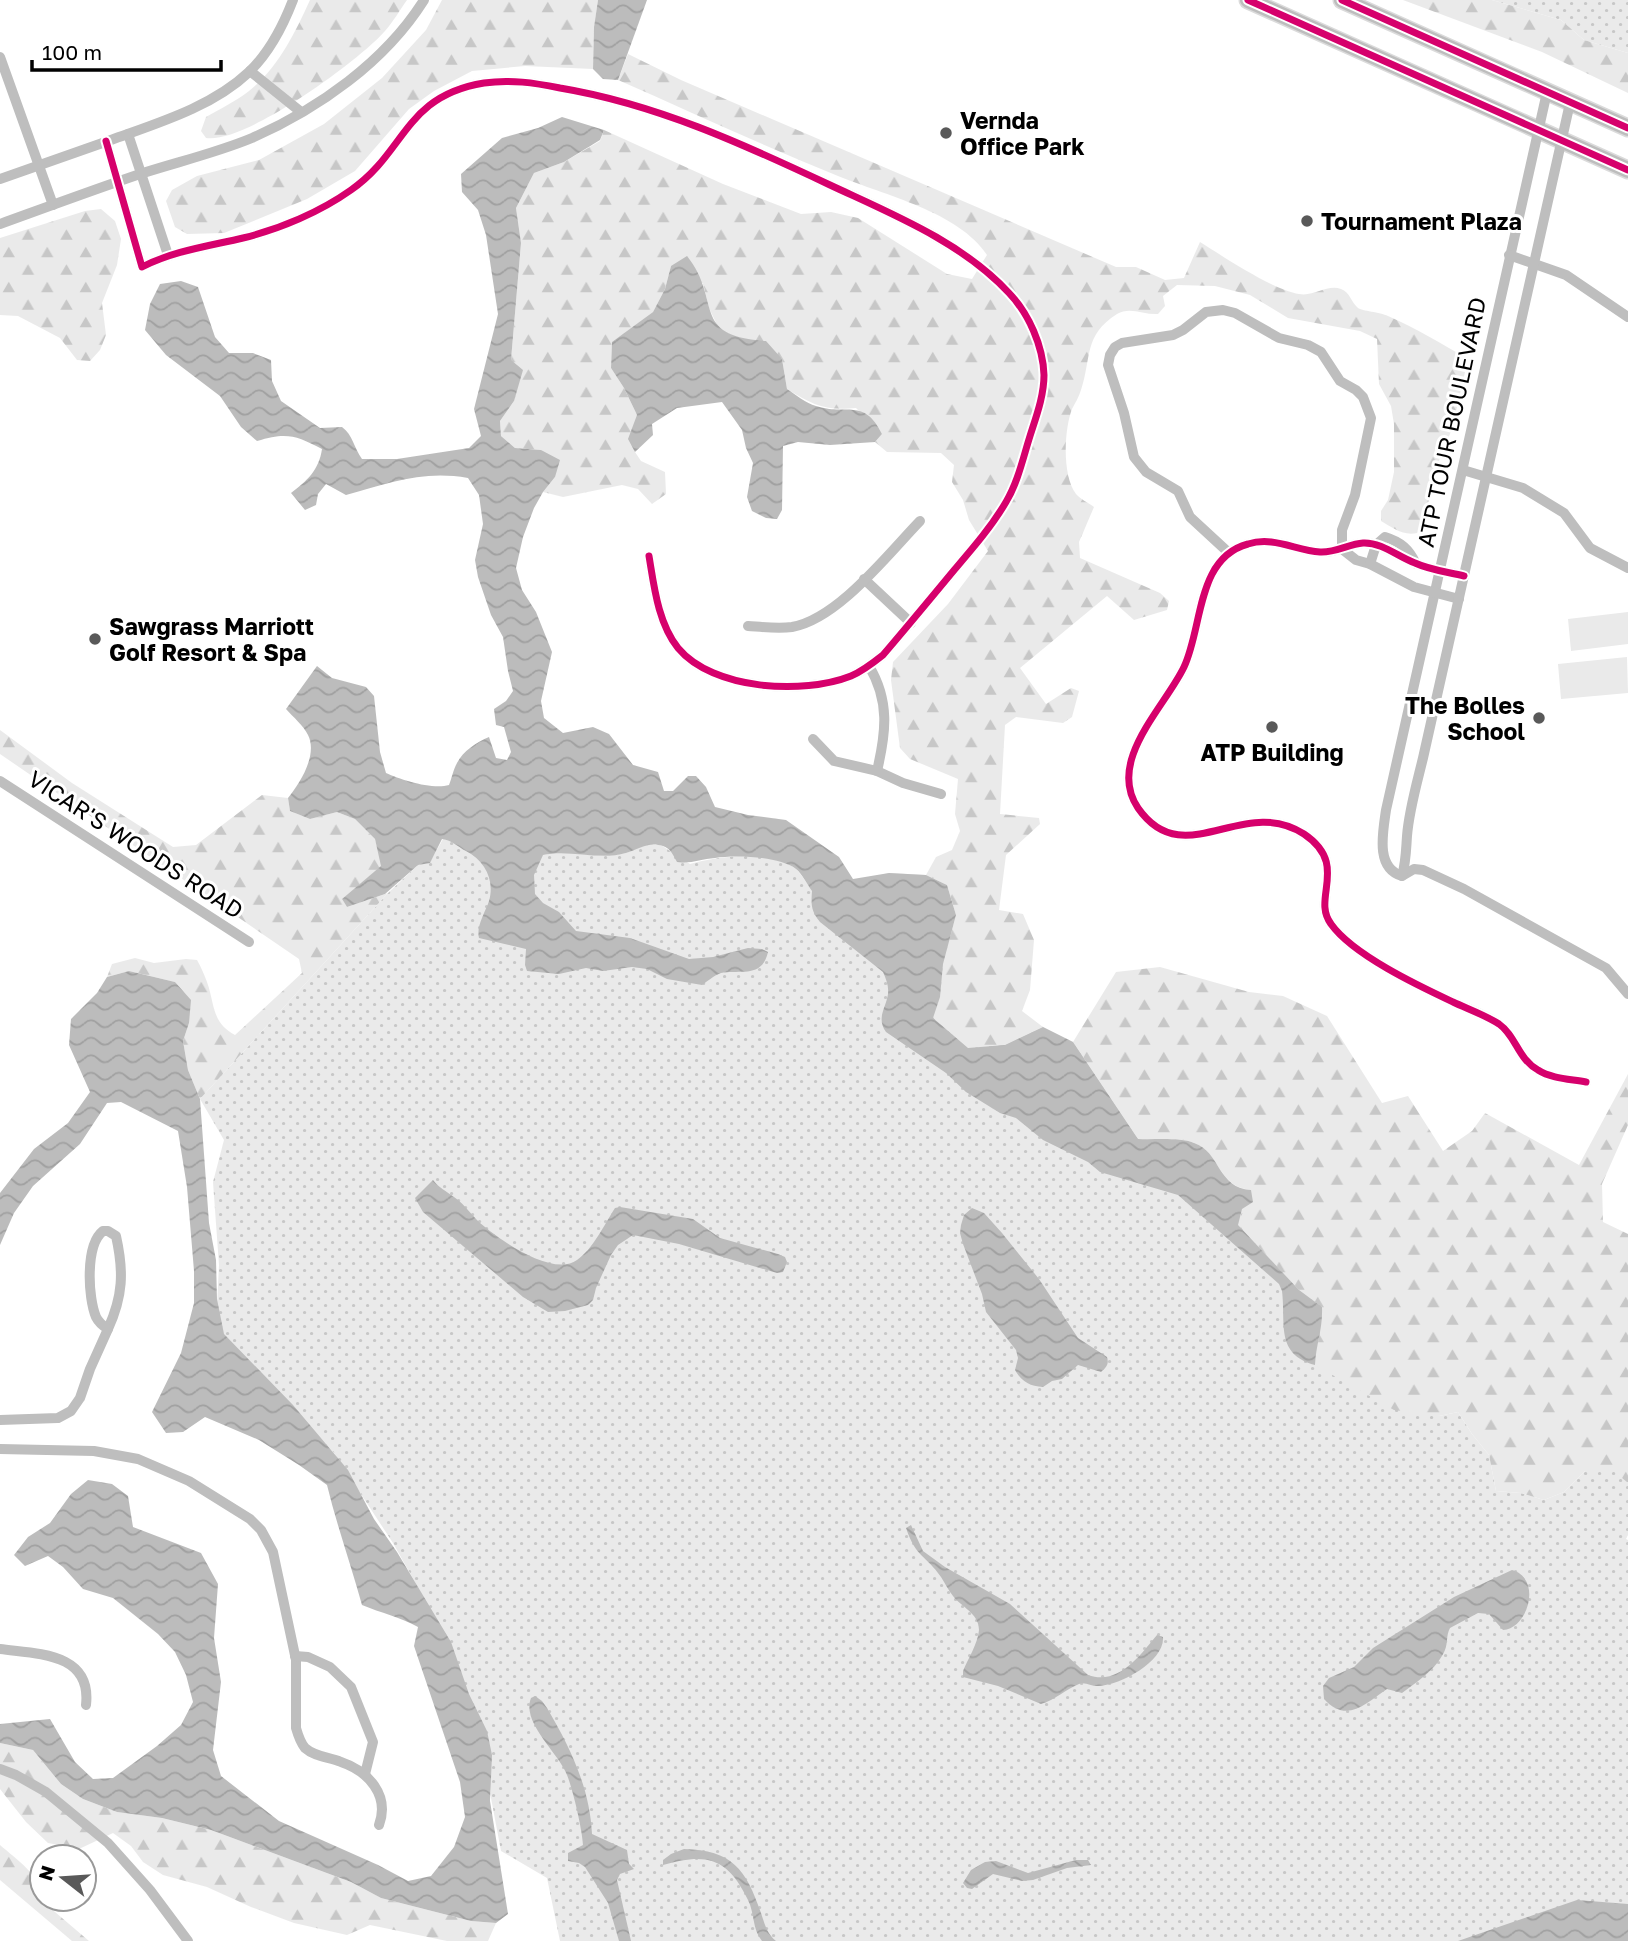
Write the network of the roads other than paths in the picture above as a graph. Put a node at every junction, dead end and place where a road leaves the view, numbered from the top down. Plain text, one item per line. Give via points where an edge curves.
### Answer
1 (293, 0) edge
2 (424, 0) edge
3 (1248, 0) edge
4 (1342, 0) edge
5 (0, 57) edge
6 (250, 71) junction
7 (1547, 92) junction
8 (1570, 103) junction
9 (301, 112) junction
10 (1628, 128) edge
11 (1539, 130) junction
12 (128, 134) junction
13 (1561, 140) junction
14 (106, 141) junction
15 (38, 166) junction
16 (1628, 170) edge
17 (141, 174) junction
18 (0, 179) edge
19 (118, 182) junction
20 (52, 205) junction
21 (0, 224) edge
22 (169, 255) junction
23 (1509, 255) junction
24 (1534, 263) junction
25 (1628, 317) edge
26 (1463, 470) junction
27 (1486, 476) junction
28 (920, 521) dead end
29 (1376, 545) junction
30 (1342, 549) junction
31 (1228, 553) junction
32 (649, 556) dead end
33 (1401, 557) junction
34 (1370, 564) junction
35 (1416, 564) junction
36 (1628, 568) edge
37 (1440, 571) junction
38 (1392, 575) junction
39 (1464, 576) junction
40 (864, 579) junction
41 (1435, 594) junction
42 (1459, 599) junction
43 (911, 623) junction
44 (748, 626) dead end
45 (869, 666) junction
46 (813, 739) dead end
47 (877, 771) junction
48 (0, 781) edge
49 (941, 794) dead end
50 (1402, 876) junction
51 (249, 942) dead end
52 (1628, 994) edge
53 (1586, 1082) dead end
54 (108, 1329) junction
55 (0, 1420) edge
56 (0, 1448) edge
57 (0, 1649) edge
58 (295, 1656) junction
59 (86, 1705) dead end
60 (0, 1769) edge
61 (365, 1774) junction
62 (379, 1825) dead end
63 (188, 1941) edge

1 - 6 street via 272,45
2 - 9 street via 365,67
3 - 11 main road
4 - 7 main road
5 - 15 street
6 - 9 street
6 - 12 street via 200,105
7 - 8 main road
7 - 11 street, ATP TOUR BOULEVARD
8 - 10 main road
8 - 13 street, ATP TOUR BOULEVARD
9 - 17 street via 251,139
11 - 13 main road
11 - 23 street, ATP TOUR BOULEVARD
12 - 14 street
12 - 17 street
13 - 16 main road
13 - 24 street, ATP TOUR BOULEVARD
14 - 15 street
14 - 19 street
15 - 18 street
15 - 20 street
17 - 19 street
17 - 22 street
19 - 20 street
19 - 22 street via 142,267
20 - 21 street
22 - 43 street via 248,237 335,200 370,175 404,129 433,101 462,88 503,81 590,93 662,113 901,218 963,255 1012,295 1036,335 1044,376 1040,403 1006,504
23 - 24 street
23 - 26 street, ATP TOUR BOULEVARD
24 - 25 street via 1566,275
24 - 27 street, ATP TOUR BOULEVARD
26 - 27 street
26 - 37 street, ATP TOUR BOULEVARD
27 - 36 street via 1524,488 1564,513 1590,548
27 - 39 street, ATP TOUR BOULEVARD
28 - 40 street
29 - 30 street via 1363,543
29 - 33 street
29 - 34 street
29 - 35 street via 1381,538 1393,540 1410,552
30 - 31 street via 1322,552 1263,541
30 - 31 street via 1342,530 1367,439 1369,408 1356,390 1340,382 1321,352 1279,338 1223,310 1206,313 1173,335 1122,343 1115,347 1108,365 1139,466 1178,491 1190,516
30 - 34 street
31 - 53 street via 1204,593 1184,668 1133,756 1128,778 1138,808 1172,835 1185,837 1250,822 1279,824 1303,833 1326,862 1325,911 1334,929 1424,988 1497,1022 1529,1065
32 - 45 street via 670,636 698,665 733,680 782,686 842,679
33 - 35 street
33 - 38 street
34 - 38 street
35 - 37 street
37 - 39 street
37 - 41 street, ATP TOUR BOULEVARD
38 - 41 street
39 - 42 street, ATP TOUR BOULEVARD
40 - 43 street
40 - 44 street via 831,608 802,624
41 - 42 street
41 - 50 street, ATP TOUR BOULEVARD via 1383,833 1387,865
42 - 50 street, ATP TOUR BOULEVARD via 1410,815
43 - 45 street
45 - 47 street via 884,704 886,724
46 - 47 street via 834,761
47 - 49 street
48 - 51 street, VICAR'S WOODS ROAD
50 - 52 street via 1423,870 1464,889 1606,968
54 - 54 street via 121,1291 119,1249 116,1236 108,1231 95,1241 90,1280 97,1318
54 - 55 street via 71,1411 58,1418
56 - 58 street via 94,1451 138,1459 189,1481 242,1513 261,1530 273,1552
57 - 59 street via 67,1662 82,1677
58 - 61 street via 330,1667 351,1687 373,1742
58 - 61 street via 296,1728 303,1746
60 - 63 street via 46,1792 108,1843
61 - 62 street via 382,1802

